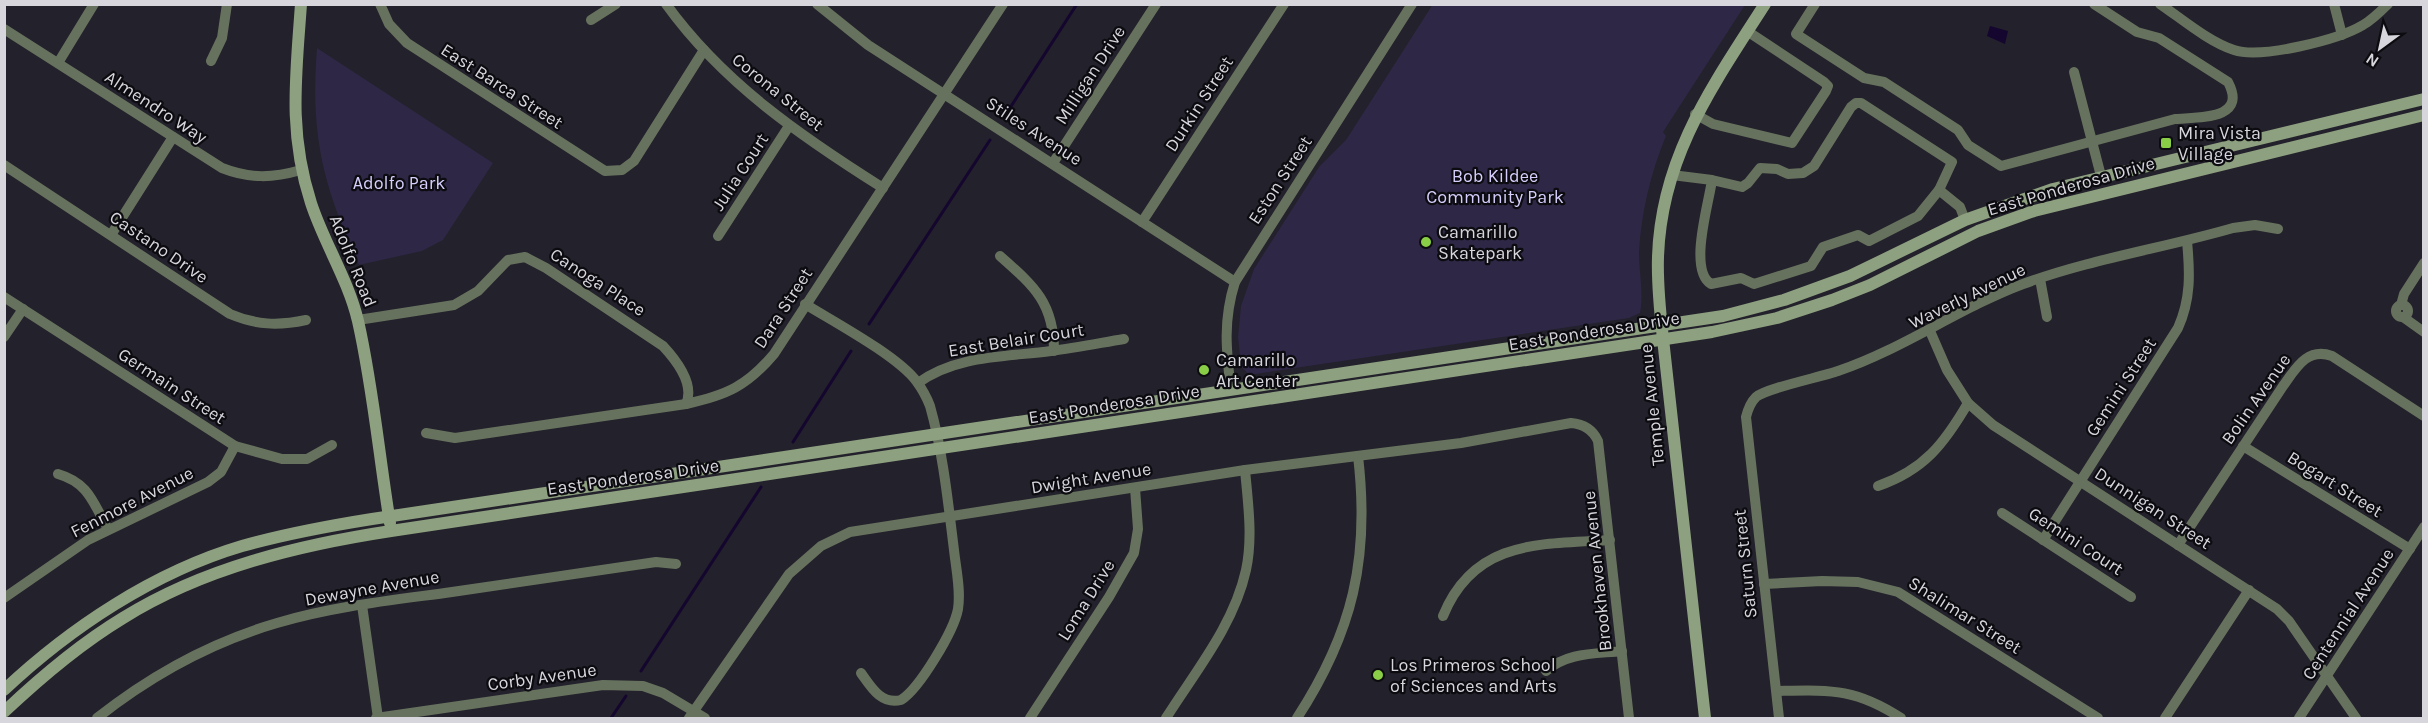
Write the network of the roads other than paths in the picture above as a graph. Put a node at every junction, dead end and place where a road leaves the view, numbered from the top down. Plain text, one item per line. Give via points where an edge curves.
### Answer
1 (94, 4) edge
2 (227, 4) edge
3 (301, 4) edge
4 (380, 4) edge
5 (616, 4) edge
6 (666, 4) edge
7 (817, 4) edge
8 (1003, 4) edge
9 (1156, 4) edge
10 (1284, 4) edge
11 (1412, 4) edge
12 (1765, 4) edge
13 (1815, 4) edge
14 (2094, 4) edge
15 (2160, 4) edge
16 (2334, 4) edge
17 (2388, 4) edge
18 (591, 20) dead end
19 (4, 29) edge
20 (1747, 31) junction
21 (2342, 35) junction
22 (704, 50) junction
23 (211, 62) dead end
24 (58, 63) junction
25 (2074, 72) dead end
26 (945, 93) junction
27 (2424, 99) edge
28 (1695, 114) junction
29 (2424, 115) edge
30 (789, 126) junction
31 (173, 137) junction
32 (2092, 142) junction
33 (1053, 163) junction
34 (4, 165) edge
35 (301, 170) junction
36 (1672, 175) junction
37 (2101, 176) junction
38 (1713, 180) junction
39 (883, 188) junction
40 (1939, 190) junction
41 (1965, 220) junction
42 (1142, 222) junction
43 (2278, 229) dead end
44 (111, 235) junction
45 (718, 236) dead end
46 (2187, 241) junction
47 (1000, 256) dead end
48 (2424, 263) edge
49 (2040, 279) junction
50 (1235, 282) junction
51 (4, 297) edge
52 (805, 304) junction
53 (22, 309) junction
54 (2048, 317) dead end
55 (306, 320) dead end
56 (358, 320) junction
57 (1661, 325) junction
58 (1930, 330) junction
59 (2424, 332) edge
60 (4, 337) edge
61 (1124, 339) dead end
62 (1662, 339) junction
63 (1054, 351) junction
64 (918, 383) junction
65 (1231, 390) junction
66 (1968, 403) junction
67 (686, 404) junction
68 (1232, 404) junction
69 (1749, 406) joint
70 (2424, 416) edge
71 (1585, 426) joint
72 (426, 433) dead end
73 (936, 435) junction
74 (332, 445) dead end
75 (235, 446) junction
76 (2243, 446) junction
77 (939, 449) junction
78 (1358, 456) junction
79 (1245, 470) junction
80 (58, 474) dead end
81 (2080, 480) junction
82 (1878, 486) dead end
83 (1135, 488) junction
84 (2002, 513) dead end
85 (950, 516) junction
86 (389, 517) junction
87 (2424, 527) edge
88 (108, 529) junction
89 (391, 531) junction
90 (1610, 540) junction
91 (2043, 540) junction
92 (2178, 545) junction
93 (2410, 549) junction
94 (676, 564) dead end
95 (1764, 584) junction
96 (2249, 590) junction
97 (2131, 597) dead end
98 (4, 598) edge
99 (362, 605) junction
100 (1443, 616) dead end
101 (1622, 651) junction
102 (1546, 671) dead end
103 (861, 673) dead end
104 (2326, 677) junction
105 (4, 690) edge
106 (1777, 692) junction
107 (4, 712) edge
108 (691, 715) edge
109 (97, 718) edge
110 (377, 718) edge
111 (705, 718) edge
112 (1030, 718) edge
113 (1166, 718) edge
114 (1298, 718) edge
115 (1629, 718) edge
116 (1705, 718) edge
117 (1779, 718) edge
118 (1901, 718) edge
119 (2098, 718) edge
120 (2165, 718) edge
121 (2299, 718) edge
122 (2356, 718) edge

1 - 24 street
2 - 23 street via 222,38
3 - 35 main road, Adolfo Road via 294,85
4 - 22 street, East Barca Street via 400,37 430,59 597,167 614,172 634,161
5 - 18 street
6 - 22 street, Corona Street
7 - 26 street, Stiles Avenue via 868,45
8 - 26 street, Dara Street
9 - 33 street, Milligan Drive
10 - 42 street, Durkin Street
11 - 50 street, Eston Street
12 - 20 main road, Temple Avenue
13 - 32 street via 1796,34 1864,78 1884,82 1958,130 1968,145 2001,166
14 - 32 street via 2137,32 2159,38 2228,82 2233,99 2226,111 2202,118 2175,119
15 - 21 street via 2224,46 2248,53
16 - 21 street
17 - 21 street via 2362,26
19 - 24 street, Almendro Way
20 - 28 main road, Temple Avenue
20 - 28 street via 1824,82 1828,86 1826,91 1792,143 1787,144 1713,124
22 - 30 street, Corona Street
24 - 31 street, Almendro Way
25 - 32 street
26 - 33 street, Stiles Avenue
26 - 39 street, Dara Street
27 - 37 main road, East Ponderosa Drive
28 - 36 main road, Temple Avenue
29 - 62 main road, East Ponderosa Drive via 2057,204 1978,231 1832,300 1777,318
30 - 39 street, Corona Street
30 - 45 street, Julia Court
31 - 35 street, Almendro Way via 213,164 240,174 268,177
31 - 44 street
32 - 37 street
33 - 42 street, Stiles Avenue
34 - 44 street, Castano Drive
35 - 56 main road, Adolfo Road
36 - 38 street
36 - 57 main road, Temple Avenue via 1658,256
37 - 41 main road, East Ponderosa Drive
38 - 40 street via 1742,188 1760,168 1803,173 1814,166 1851,107 1861,103 1952,162
38 - 40 street via 1700,255 1702,275 1711,284 1741,278 1754,284 1811,266 1823,247 1858,235 1869,241 1918,216
39 - 52 street, Dara Street
40 - 41 street via 1960,207
41 - 57 main road, East Ponderosa Drive via 1850,276 1784,300 1723,316
42 - 50 street, Stiles Avenue
43 - 46 street, Waverly Avenue via 2247,226
44 - 55 street, Castano Drive via 240,318 273,325
46 - 49 street, Waverly Avenue
46 - 81 street, Gemini Street via 2189,295 2178,328
47 - 63 street via 1028,281 1045,304 1054,331
48 - 59 street via 2403,294 2401,305 2408,310 2403,317
49 - 54 street
49 - 58 street, Waverly Avenue via 1991,298
50 - 65 street, Eston Street via 1226,320
51 - 53 street, Germain Street
52 - 64 street via 883,354
52 - 67 street, Dara Street via 760,370 731,391
53 - 60 street
53 - 75 street, Germain Street
56 - 67 street, Canoga Place via 454,305 478,291 508,260 530,258 663,346 682,373 689,391
56 - 86 main road, Adolfo Road
57 - 62 main road, Temple Avenue
57 - 65 main road, East Ponderosa Drive
58 - 66 street, Dunnigan Street
58 - 69 street, Waverly Avenue via 1842,370 1764,393
61 - 63 street, East Belair Court
62 - 68 main road, East Ponderosa Drive
62 - 116 main road, Temple Avenue
63 - 64 street, East Belair Court via 964,362
64 - 73 street via 929,403
65 - 68 main road
65 - 73 main road, East Ponderosa Drive
66 - 81 street, Dunnigan Street via 2013,440
66 - 82 street via 1944,441 1924,461
67 - 72 street, Dara Street via 455,438
68 - 77 main road, East Ponderosa Drive
69 - 95 street, Saturn Street via 1746,417
70 - 76 street, Bolin Avenue via 2332,356 2316,353 2302,361
71 - 78 street, Dwight Avenue via 1560,424 1461,443
71 - 90 street, Brookhaven Avenue via 1598,441
73 - 77 street
73 - 86 main road, East Ponderosa Drive
74 - 75 street, Germain Street via 307,459 282,459
75 - 88 street, Fenmore Avenue via 221,472 208,482
76 - 92 street, Bolin Avenue
76 - 93 street, Bogart Street
77 - 85 street
77 - 89 main road, East Ponderosa Drive
78 - 79 street, Dwight Avenue
78 - 114 street via 1364,519 1355,585 1331,662
79 - 83 street, Dwight Avenue
79 - 113 street via 1249,540 1241,588 1220,633
80 - 88 street via 84,487
81 - 91 street, Gemini Street
81 - 92 street, Dunnigan Street
83 - 85 street, Dwight Avenue
83 - 112 street, Loma Drive via 1138,529 1134,553
84 - 91 street, Gemini Court
85 - 103 street via 959,600 950,633 916,685 901,700 879,696
85 - 108 street, Dwight Avenue via 850,532 808,555 789,574
86 - 89 main road, Adolfo Road
86 - 105 main road, East Ponderosa Drive via 274,538 204,560 92,619
87 - 93 street, Centennial Avenue
88 - 98 street, Fenmore Avenue
89 - 107 main road, East Ponderosa Drive via 258,559 161,598 122,618 62,661
90 - 100 street via 1522,548 1492,557 1460,584
90 - 101 street, Brookhaven Avenue
91 - 97 street, Gemini Court
92 - 96 street, Dunnigan Street
93 - 104 street, Centennial Avenue
94 - 99 street, Dewayne Avenue via 656,562
95 - 106 street, Saturn Street
95 - 119 street, Shalimar Street via 1858,582 1898,592
96 - 104 street, Dunnigan Street via 2289,621
96 - 120 street
99 - 109 street, Dewayne Avenue via 279,622 219,644 143,686
99 - 110 street
101 - 102 street via 1573,656
101 - 115 street, Brookhaven Avenue
104 - 121 street, Centennial Avenue
104 - 122 street, Dunnigan Street
106 - 117 street, Saturn Street
106 - 118 street via 1844,692
108 - 110 street, Corby Avenue via 663,693 643,686 603,685
108 - 111 street, Corby Avenue

